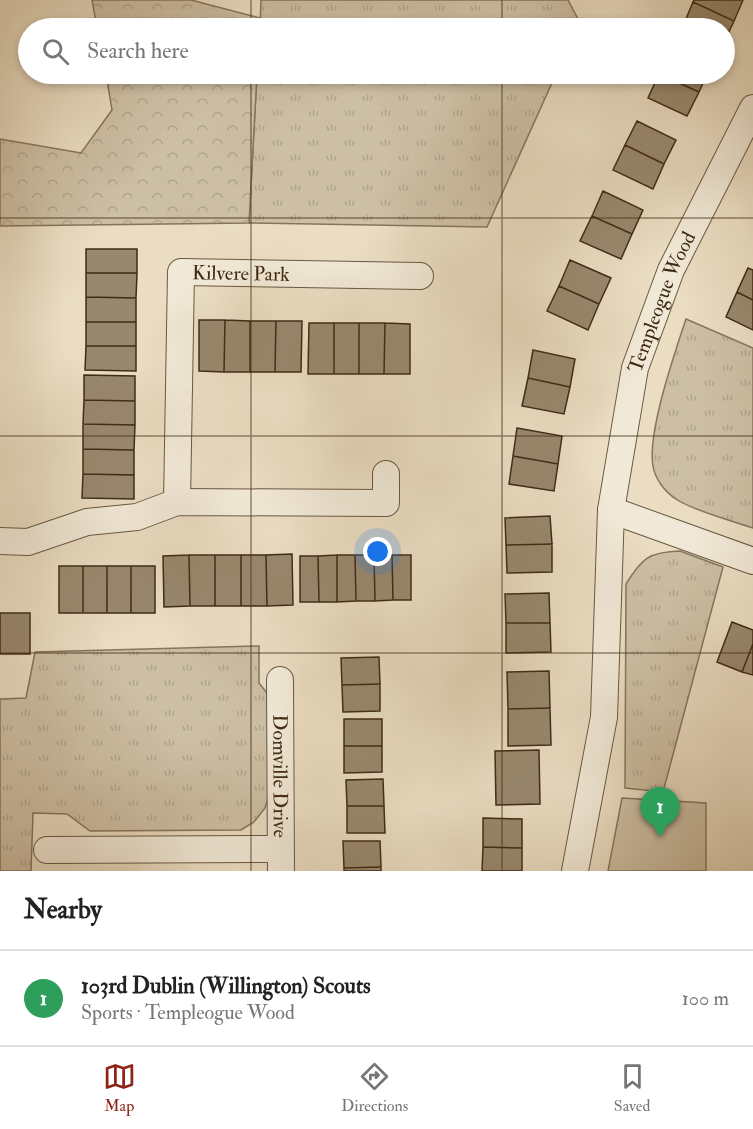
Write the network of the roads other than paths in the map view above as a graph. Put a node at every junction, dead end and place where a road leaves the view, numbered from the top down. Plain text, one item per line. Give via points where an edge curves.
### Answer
1 (753, 108) edge
2 (420, 276) dead end
3 (386, 474) dead end
4 (177, 502) junction
5 (611, 510) junction
6 (0, 541) edge
7 (753, 561) edge
8 (280, 680) dead end
9 (47, 850) dead end
10 (281, 860) edge
11 (575, 871) edge

1 - 5 street, Templeogue Wood via 671,270 635,368
2 - 4 street, Kilvere Park via 181,272
3 - 4 street via 386,502
4 - 6 street via 137,517 87,522 28,542
5 - 7 street
5 - 11 street, Templeogue Wood via 604,717
8 - 10 street, Domville Drive
9 - 10 street

